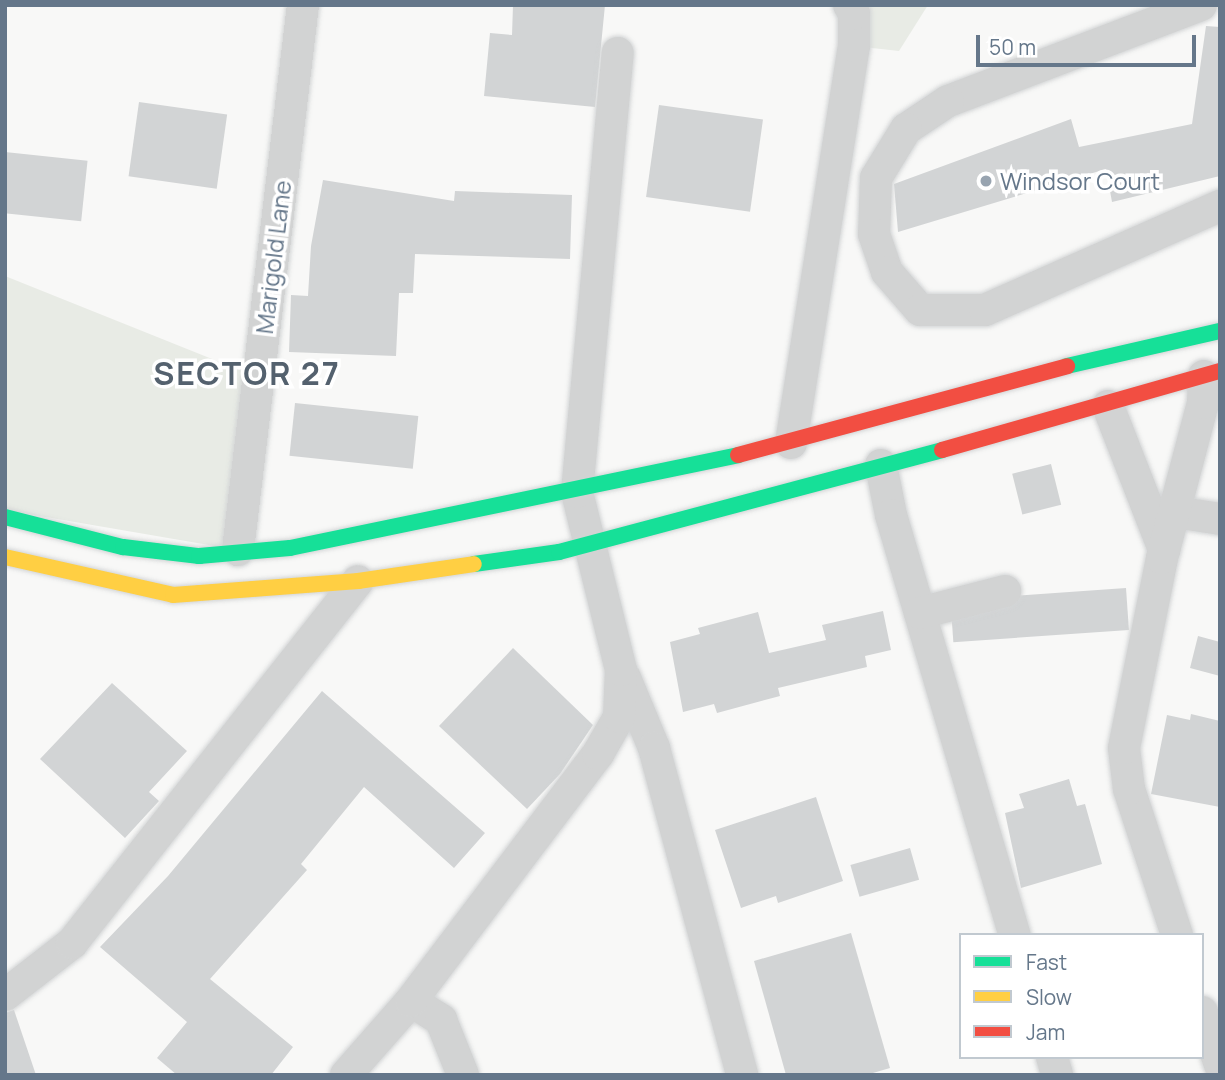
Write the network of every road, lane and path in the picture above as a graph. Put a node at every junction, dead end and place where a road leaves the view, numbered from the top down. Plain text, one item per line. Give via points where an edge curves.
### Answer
1 (303, 5) edge
2 (849, 5) edge
3 (1201, 5) edge
4 (618, 53) dead end
5 (1220, 206) edge
6 (1220, 331) edge
7 (1212, 374) edge
8 (1108, 406) junction
9 (791, 443) junction
10 (881, 465) junction
11 (578, 492) junction
12 (1175, 512) junction
13 (5, 517) edge
14 (1220, 519) edge
15 (589, 544) junction
16 (237, 550) junction
17 (1164, 550) junction
18 (5, 557) edge
19 (358, 581) junction
20 (1005, 591) dead end
21 (920, 613) junction
22 (621, 670) junction
23 (1014, 933) edge
24 (1176, 933) edge
25 (5, 995) edge
26 (411, 1001) junction
27 (1204, 1018) edge
28 (1220, 1065) edge
29 (346, 1075) edge
30 (463, 1075) edge
31 (742, 1075) edge

1 - 16 street, Marigold Lane
2 - 9 street via 854,14 854,46
3 - 5 street via 948,101 906,130 876,178 874,234 887,272 920,310 985,310
4 - 11 street
6 - 9 street via 1029,375
7 - 8 street
7 - 12 street
8 - 10 street
8 - 17 street
9 - 11 street
10 - 15 street
10 - 21 street
11 - 15 street
11 - 16 street via 290,548
12 - 14 street
12 - 17 street
13 - 16 street via 123,547 199,556
15 - 19 street
15 - 22 street
17 - 24 street via 1124,748 1129,789
18 - 19 street via 173,595
19 - 25 street via 72,943
20 - 21 street
21 - 23 street
22 - 26 street via 619,717 598,754
22 - 31 street via 654,748
26 - 29 street
26 - 30 street via 441,1020
27 - 28 street

